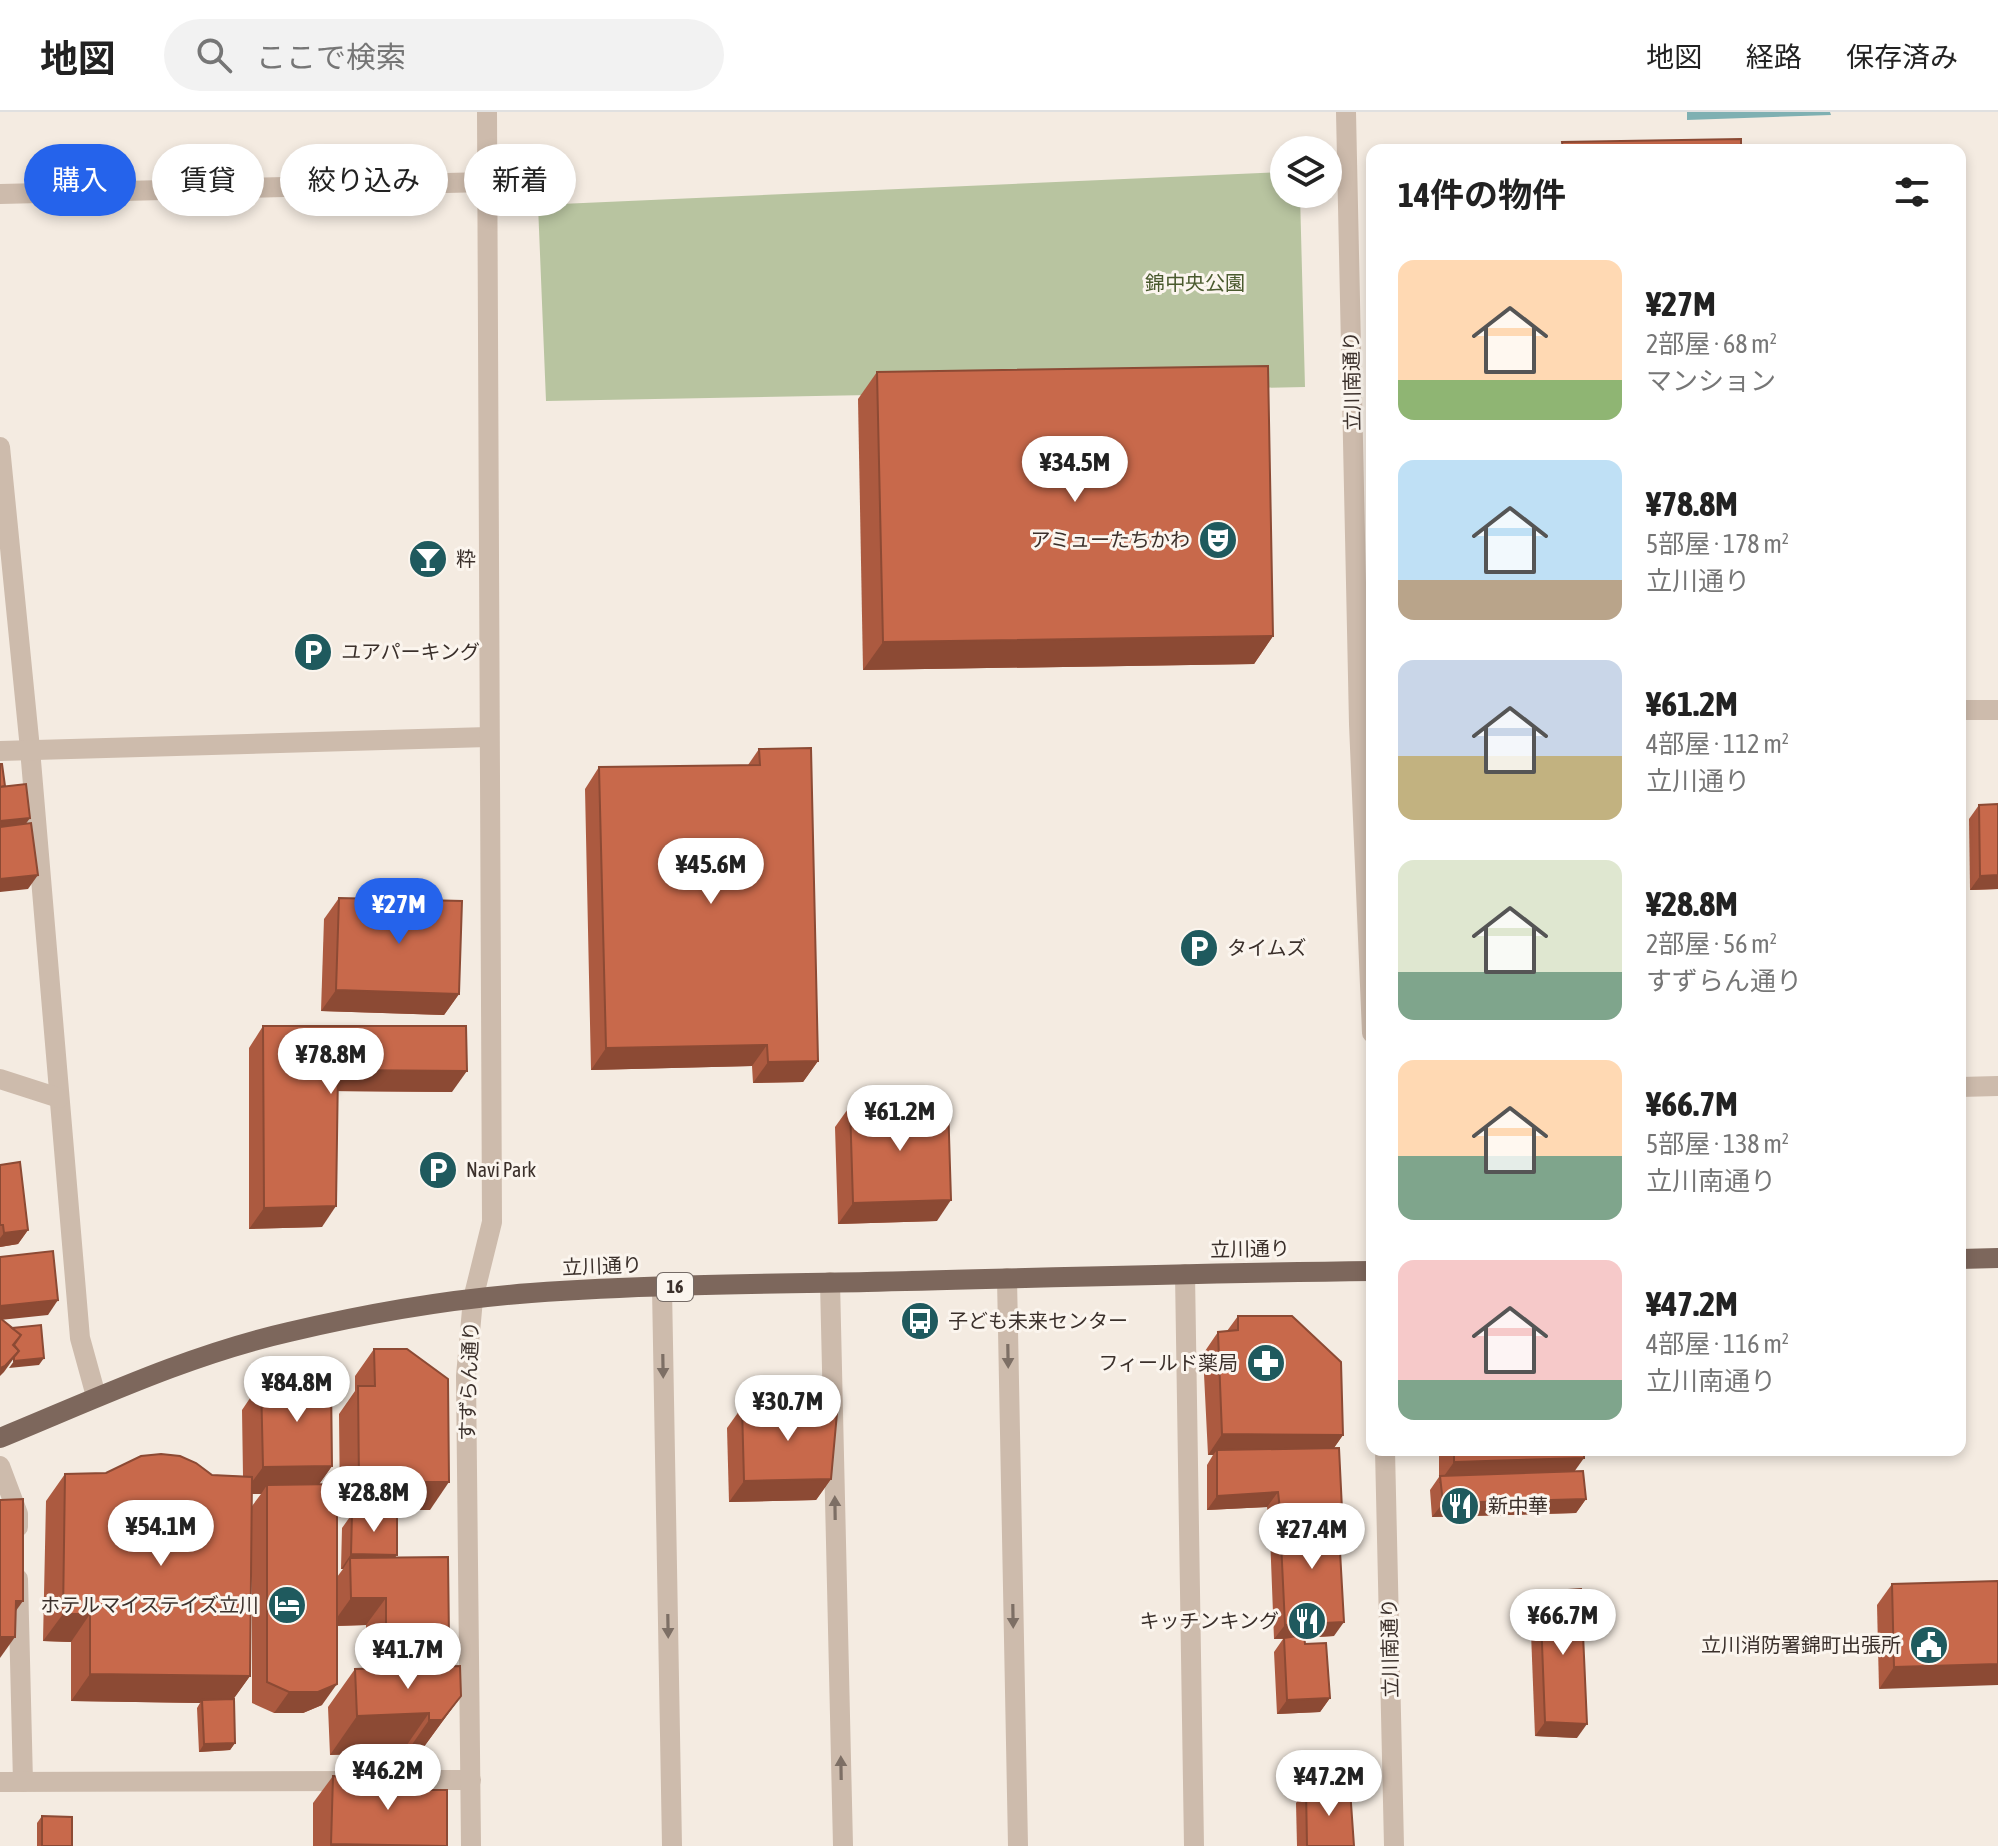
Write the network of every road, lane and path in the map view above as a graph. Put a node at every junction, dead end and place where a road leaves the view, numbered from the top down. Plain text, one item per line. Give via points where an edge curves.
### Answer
1 (487, 112) edge
2 (1346, 112) edge
3 (487, 144) edge
4 (464, 183) edge
5 (0, 194) edge
6 (487, 216) edge
7 (0, 447) edge
8 (1966, 710) edge
9 (1998, 710) edge
10 (1366, 724) edge
11 (488, 737) junction
12 (30, 749) junction
13 (0, 751) edge
14 (0, 1079) edge
15 (1998, 1086) edge
16 (1966, 1087) edge
17 (59, 1098) junction
18 (1998, 1258) edge
19 (1966, 1259) edge
20 (1366, 1271) edge
21 (1185, 1274) junction
22 (1007, 1278) junction
23 (830, 1282) junction
24 (662, 1288) junction
25 (473, 1299) junction
26 (96, 1396) junction
27 (0, 1438) edge
28 (1385, 1456) edge
29 (0, 1466) edge
30 (471, 1780) junction
31 (0, 1782) edge
32 (23, 1782) junction
33 (471, 1846) edge
34 (672, 1846) edge
35 (843, 1846) edge
36 (1018, 1846) edge
37 (1194, 1846) edge
38 (1394, 1846) edge

1 - 3 street, すずらん通り
2 - 10 street, 立川南通り
4 - 5 street
6 - 11 street, すずらん通り
7 - 12 street
8 - 9 street
11 - 12 street
11 - 25 street, すずらん通り via 492,1222
12 - 13 street
12 - 17 street
14 - 17 street
15 - 16 street
17 - 26 street via 80,1338
18 - 19 main road
20 - 21 main road, 立川通り / 16
21 - 22 main road, 立川通り / 16
21 - 37 street
22 - 23 main road, 立川通り / 16
22 -> 36 street
23 - 24 main road, 立川通り / 16
35 -> 23 street
24 - 25 main road, 立川通り / 16
24 -> 34 street
25 - 26 main road, 立川通り / 16 via 286,1332
25 - 30 street, すずらん通り via 466,1376
26 - 27 main road, 立川通り / 16
28 - 38 street, 立川南通り
29 - 32 street via 18,1514
30 - 32 street
30 - 33 street, すずらん通り
31 - 32 street

